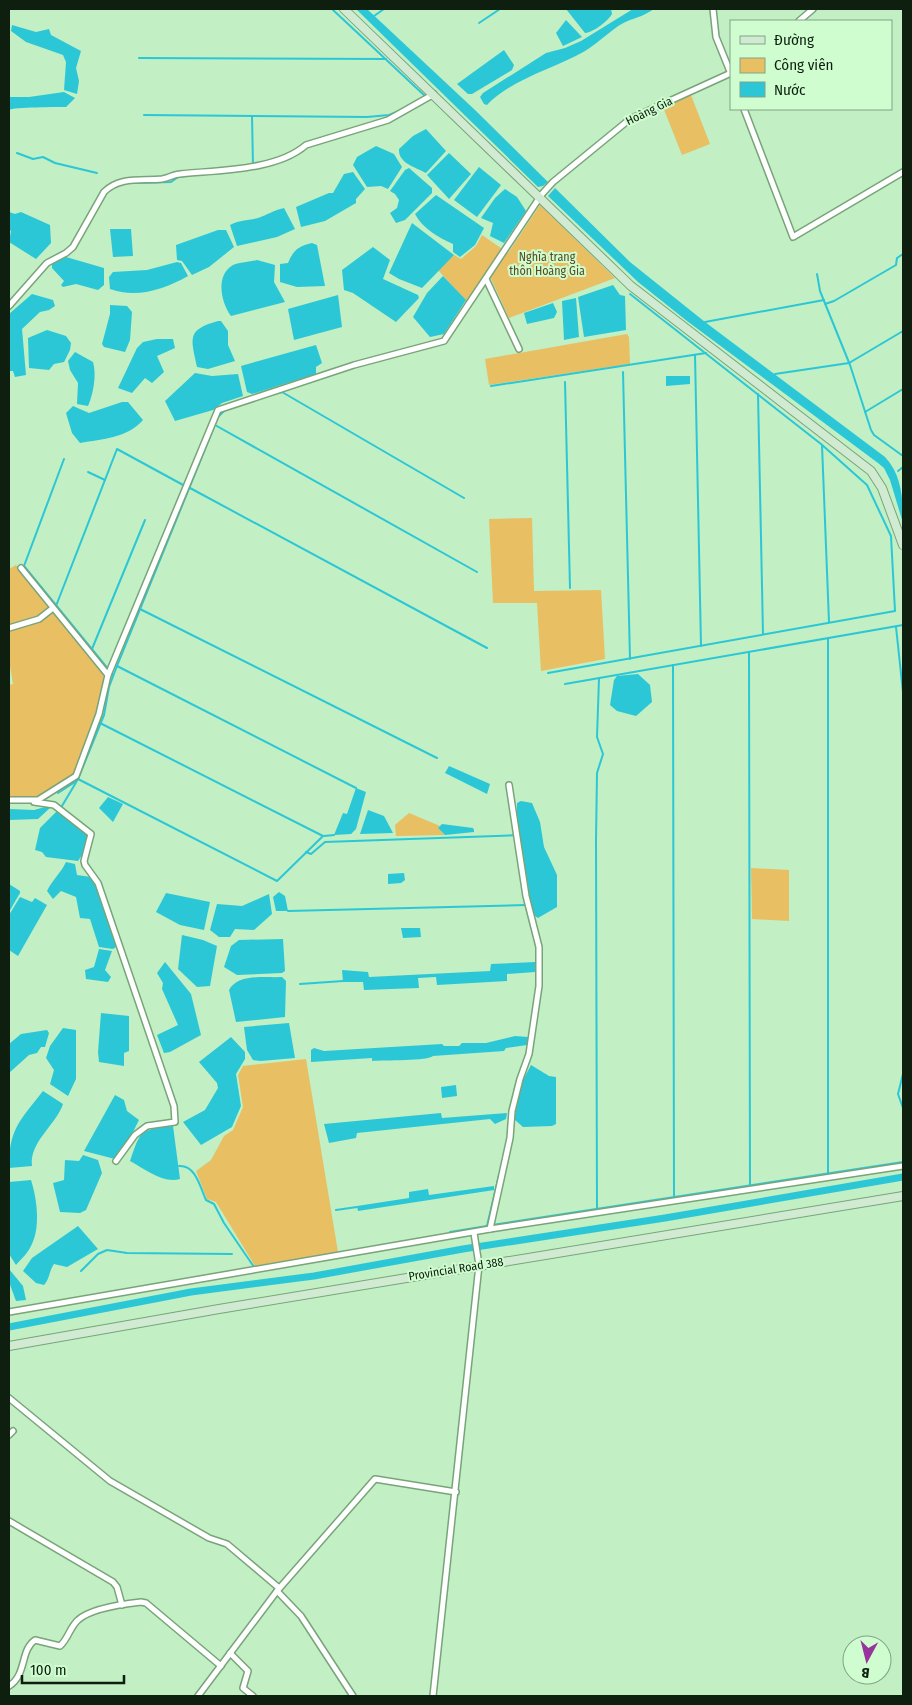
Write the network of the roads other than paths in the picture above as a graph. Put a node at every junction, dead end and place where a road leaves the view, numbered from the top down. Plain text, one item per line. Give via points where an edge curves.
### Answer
1 (344, 9) edge
2 (713, 9) edge
3 (813, 9) edge
4 (799, 20) edge
5 (730, 72) edge
6 (730, 74) edge
7 (434, 94) junction
8 (744, 110) edge
9 (903, 172) edge
10 (541, 196) junction
11 (486, 279) junction
12 (9, 306) edge
13 (519, 349) dead end
14 (903, 545) edge
15 (21, 568) dead end
16 (52, 608) junction
17 (9, 628) edge
18 (108, 675) junction
19 (510, 785) dead end
20 (9, 800) edge
21 (34, 802) junction
22 (116, 1160) dead end
23 (903, 1166) edge
24 (903, 1196) edge
25 (490, 1229) junction
26 (474, 1234) junction
27 (479, 1263) junction
28 (9, 1312) edge
29 (9, 1346) edge
30 (9, 1398) edge
31 (456, 1492) junction
32 (9, 1521) edge
33 (278, 1589) junction
34 (122, 1604) junction
35 (230, 1653) junction
36 (221, 1666) junction
37 (9, 1686) edge
38 (198, 1696) edge
39 (253, 1696) edge
40 (353, 1696) edge
41 (433, 1696) edge

1 - 7 main road
2 - 5 street via 716,37
3 - 4 street
6 - 10 street, Hoàng Gia via 630,118 553,182
7 - 10 main road
7 - 12 street via 388,120 306,145 297,153 279,160 178,174 165,179 128,180 110,186 73,247 47,263
8 - 9 street via 793,237
10 - 11 street, Hoàng Gia
10 - 14 main road via 631,286 871,471 882,488
11 - 13 street
11 - 18 street, Hoàng Gia via 444,341 354,365 218,410
15 - 16 street
16 - 17 street via 39,619
16 - 18 street
18 - 21 street via 100,710 77,773 69,782
19 - 25 street via 526,896 536,930 540,960 529,1054 514,1103 510,1138
20 - 21 street
21 - 22 street via 54,805 91,834 85,865 98,883 174,1106 174,1122 147,1126 135,1135
23 - 25 street
24 - 27 main road, Provincial Road 388
25 - 26 street
26 - 27 street
26 - 28 street
27 - 29 main road, Provincial Road 388
27 - 31 street
30 - 33 street via 110,1481 201,1534 227,1544
31 - 33 street via 374,1479
31 - 41 street
32 - 34 street via 113,1582
33 - 35 street
33 - 40 street via 301,1616
34 - 36 street via 146,1603
34 - 37 street via 79,1619 60,1646 35,1640 31,1642 20,1675
35 - 36 street
35 - 39 street via 248,1672 243,1688
36 - 38 street

